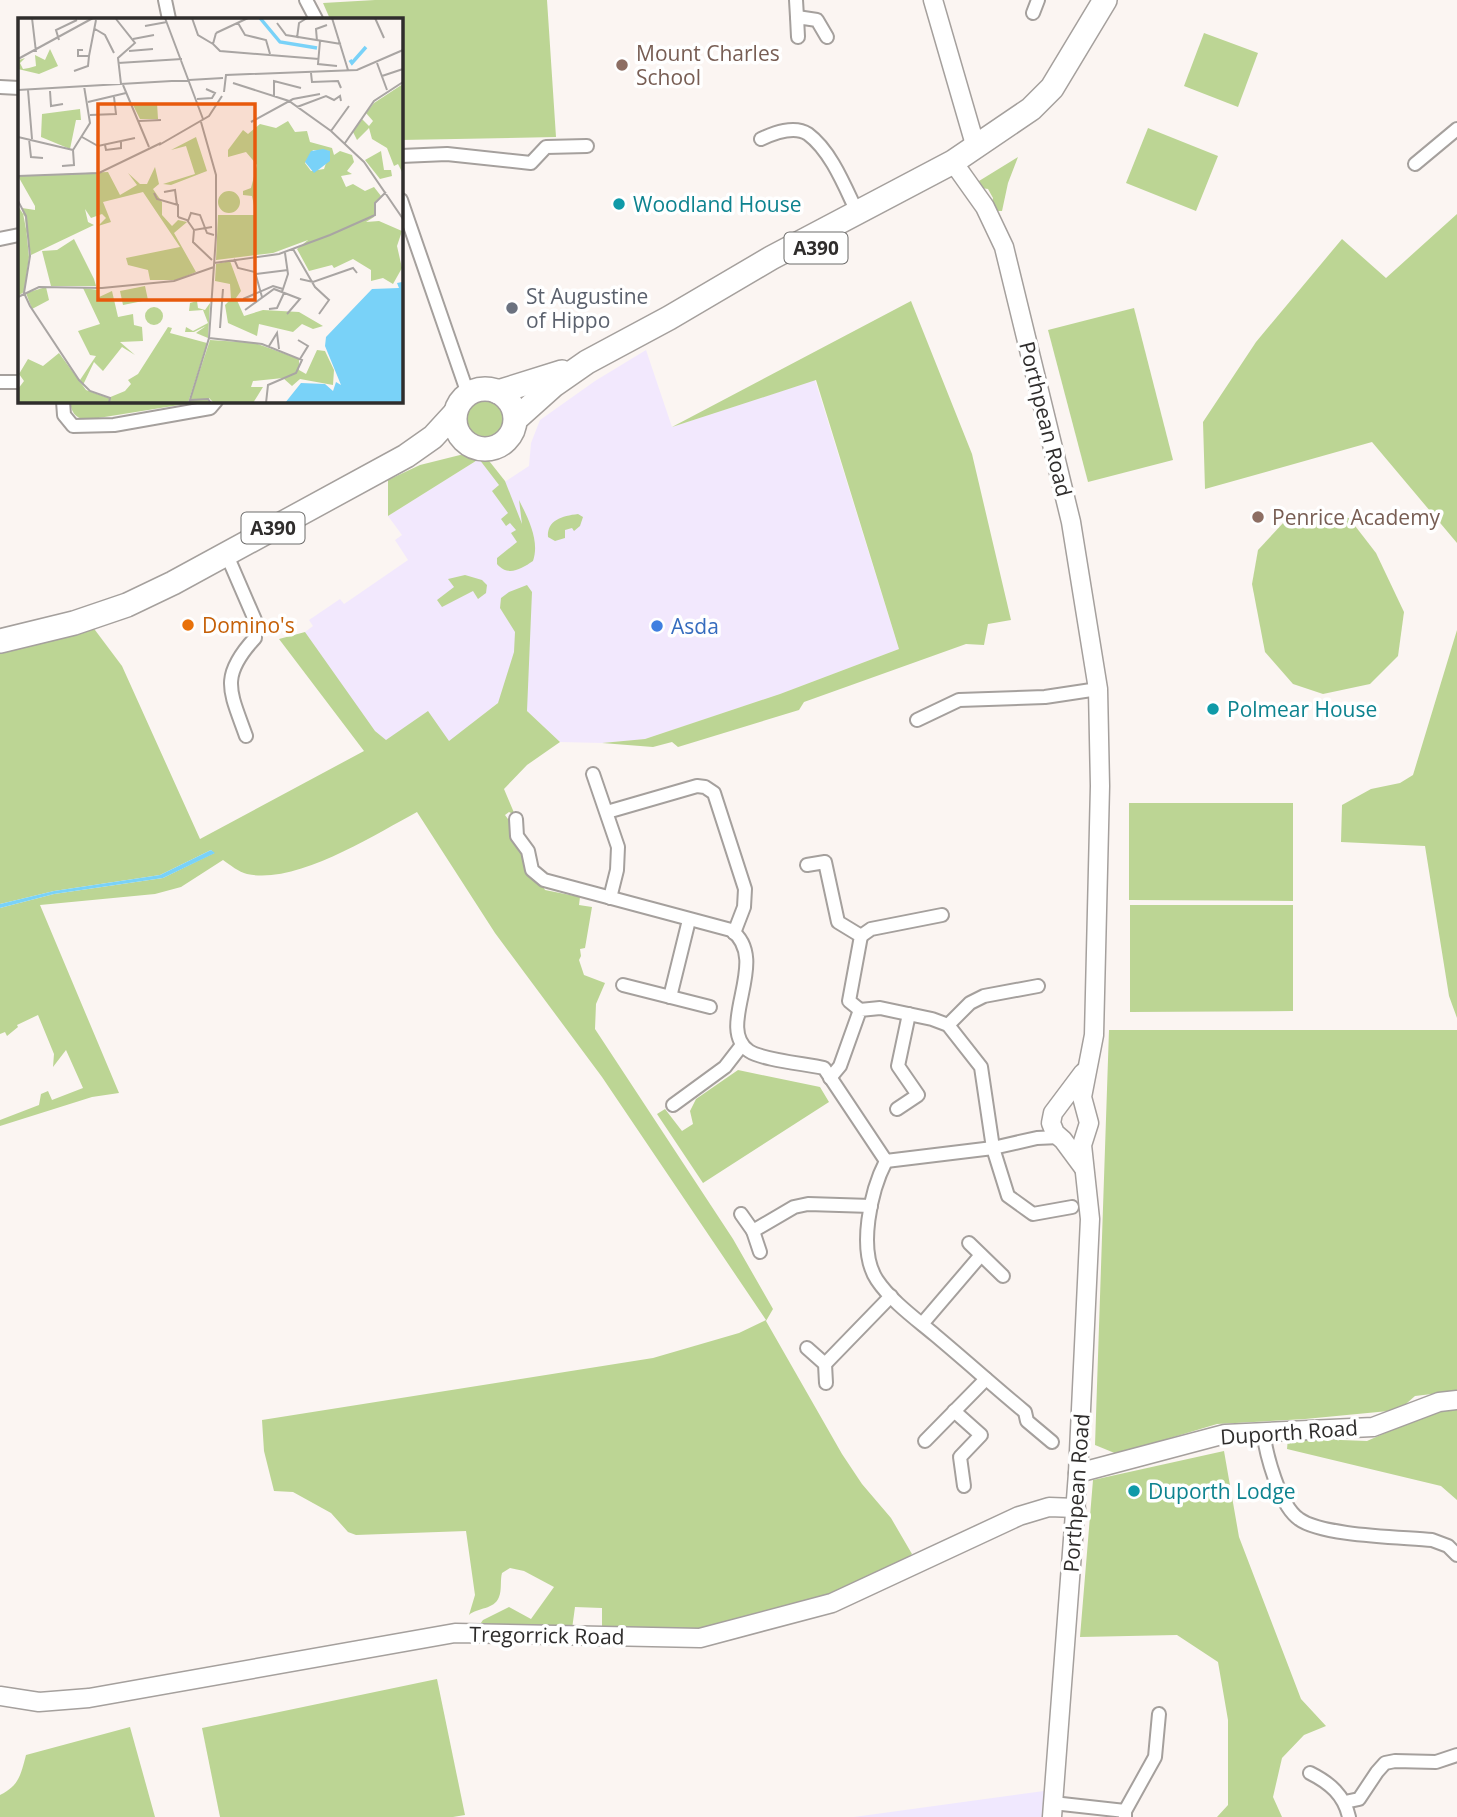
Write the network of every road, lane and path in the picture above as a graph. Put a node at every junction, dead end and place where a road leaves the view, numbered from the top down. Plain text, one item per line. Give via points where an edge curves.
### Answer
1 (165, 0) edge
2 (306, 0) edge
3 (796, 0) edge
4 (933, 0) edge
5 (1105, 0) edge
6 (1117, 0) edge
7 (797, 16) junction
8 (169, 18) edge
9 (315, 18) edge
10 (798, 37) dead end
11 (827, 37) dead end
12 (0, 87) edge
13 (18, 88) edge
14 (1457, 129) edge
15 (761, 139) dead end
16 (587, 146) dead end
17 (976, 148) junction
18 (402, 156) edge
19 (1415, 164) dead end
20 (957, 168) junction
21 (402, 203) edge
22 (857, 212) junction
23 (18, 235) edge
24 (0, 239) edge
25 (669, 318) junction
26 (587, 362) junction
27 (0, 382) edge
28 (18, 382) edge
29 (498, 392) junction
30 (63, 402) edge
31 (215, 402) edge
32 (462, 403) junction
33 (516, 419) junction
34 (467, 444) junction
35 (406, 456) junction
36 (226, 554) junction
37 (0, 641) edge
38 (1098, 689) junction
39 (917, 720) dead end
40 (246, 736) dead end
41 (593, 774) dead end
42 (607, 813) junction
43 (516, 819) dead end
44 (807, 865) dead end
45 (610, 898) junction
46 (942, 915) dead end
47 (689, 920) junction
48 (734, 933) junction
49 (861, 936) junction
50 (623, 985) dead end
51 (1038, 986) dead end
52 (670, 997) junction
53 (710, 1007) dead end
54 (860, 1010) junction
55 (909, 1014) junction
56 (948, 1025) junction
57 (742, 1045) junction
58 (1087, 1067) junction
59 (830, 1078) junction
60 (673, 1105) dead end
61 (897, 1110) dead end
62 (1054, 1113) junction
63 (1087, 1113) junction
64 (1087, 1132) junction
65 (1061, 1138) junction
66 (1025, 1140) junction
67 (993, 1148) junction
68 (886, 1161) junction
69 (1084, 1169) junction
70 (871, 1206) junction
71 (1072, 1207) dead end
72 (741, 1214) dead end
73 (753, 1231) junction
74 (969, 1242) dead end
75 (760, 1252) dead end
76 (981, 1255) junction
77 (1003, 1276) dead end
78 (891, 1296) junction
79 (922, 1324) junction
80 (807, 1348) dead end
81 (825, 1364) junction
82 (986, 1379) junction
83 (826, 1383) dead end
84 (1457, 1400) edge
85 (954, 1410) junction
86 (1263, 1431) junction
87 (925, 1441) dead end
88 (1052, 1443) dead end
89 (1078, 1473) junction
90 (964, 1486) dead end
91 (1076, 1508) junction
92 (1457, 1555) edge
93 (0, 1696) edge
94 (1159, 1714) dead end
95 (1457, 1755) edge
96 (1310, 1773) dead end
97 (1345, 1802) junction
98 (1053, 1810) edge
99 (1125, 1814) edge
100 (1349, 1817) edge

1 - 8 street
2 - 9 street
3 - 7 street
4 - 17 street
5 - 17 highway, A390 via 1052,88
6 - 20 highway, A390 via 1091,50 1054,98 1024,128
7 - 10 street
7 - 11 street via 817,20
12 - 13 street
14 - 19 street
15 - 22 street via 790,130 807,133 834,163
16 - 18 street via 546,147 531,163 447,154
17 - 20 highway, A390
20 - 22 highway, A390
20 - 25 highway, A390 via 742,287
20 - 38 street, Porthpean Road via 985,207 1004,247 1071,522
21 - 32 street
22 - 25 highway, A390
23 - 24 street
25 - 26 highway, A390
26 - 29 highway, A390
26 - 33 highway, A390
27 - 28 street
29 - 32 highway, A390 via 484,389
29 - 33 highway via 512,405
30 - 31 street via 64,415 73,426 114,425 210,408
32 - 34 highway via 455,424
32 - 35 highway, A390 via 433,437
33 - 34 highway, A390 via 511,436 497,447 487,450
34 - 35 highway, A390
35 - 36 highway, A390
36 - 37 highway, A390 via 127,605
36 - 40 street via 255,620 255,638 230,681
38 - 39 street via 1045,697 959,700
38 - 58 street, Porthpean Road via 1094,1035
41 - 42 street
42 - 45 street via 618,847
42 - 48 street via 690,788 705,786 714,793 745,889
43 - 45 street via 517,836 527,847 538,877
44 - 49 street via 825,862 838,922
45 - 47 street
46 - 49 street via 871,929
47 - 48 street
47 - 52 street
48 - 57 street via 743,942 747,965 737,1036
49 - 54 street via 849,1001
50 - 52 street
51 - 56 street via 984,996
52 - 53 street
54 - 55 street
54 - 59 street via 840,1066
55 - 56 street
55 - 61 street via 898,1066 918,1095
56 - 67 street via 981,1067
57 - 59 street via 754,1054 824,1068
57 - 60 street via 725,1067
58 - 62 street, Porthpean Road
58 - 63 street, Porthpean Road via 1082,1097
59 - 68 street
62 - 63 street via 1067,1103
62 - 65 street, Porthpean Road via 1052,1128
62 - 66 street
63 - 64 street, Porthpean Road
64 - 65 street via 1076,1140
64 - 69 street, Porthpean Road via 1082,1144
65 - 66 street
65 - 69 street, Porthpean Road
66 - 67 street
67 - 68 street
67 - 71 street via 1008,1196 1034,1214
68 - 70 street
69 - 89 street, Porthpean Road via 1090,1219
70 - 73 street via 808,1204
70 - 78 street via 870,1266
72 - 73 street
73 - 75 street
74 - 76 street
76 - 77 street
76 - 79 street
78 - 79 street
78 - 81 street
79 - 82 street
80 - 81 street
81 - 83 street
82 - 85 street
82 - 88 street
84 - 86 street, Duporth Road via 1439,1402 1373,1427
85 - 87 street
85 - 90 street via 981,1435 961,1457
86 - 89 street, Duporth Road via 1225,1434
86 - 92 street via 1266,1453 1287,1507 1299,1520 1328,1530 1432,1540
89 - 91 street, Porthpean Road
91 - 93 street, Tregorrick Road via 1049,1507 1019,1516 832,1603 700,1638 455,1633 89,1698 39,1702
91 - 98 street, Porthpean Road
94 - 99 street via 1155,1757
95 - 97 street via 1436,1762 1385,1763 1359,1799
96 - 97 street
97 - 100 street
98 - 99 street

